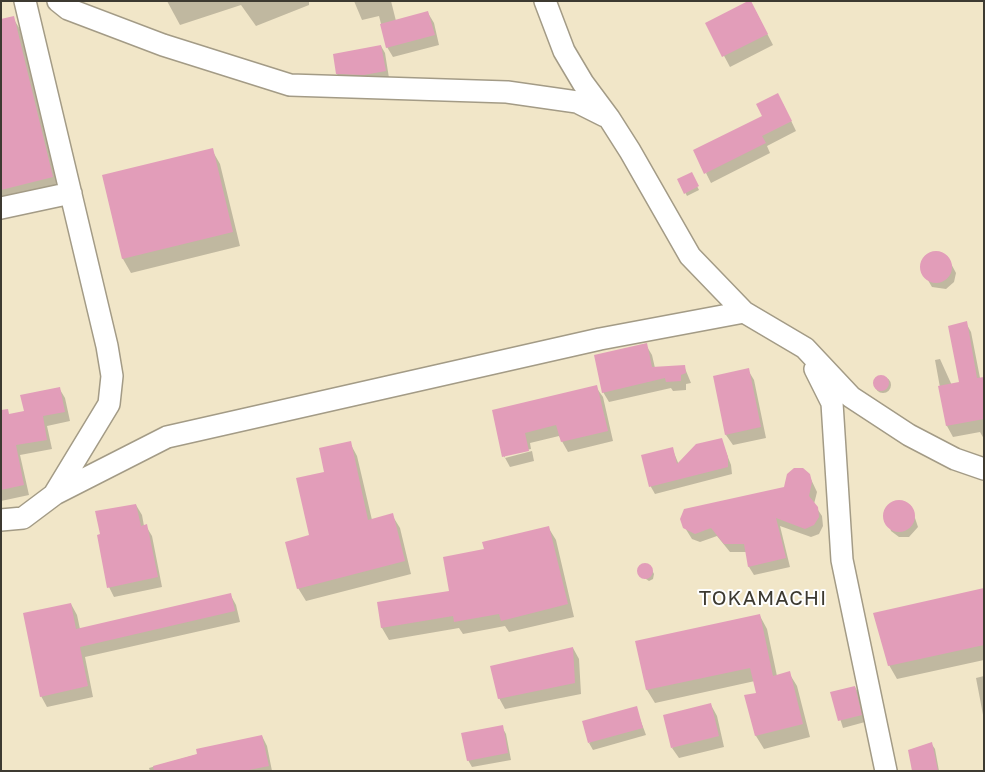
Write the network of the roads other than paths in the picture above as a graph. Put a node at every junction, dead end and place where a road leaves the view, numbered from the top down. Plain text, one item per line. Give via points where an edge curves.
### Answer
1 (24, 1) edge
2 (58, 1) edge
3 (545, 1) edge
4 (609, 118) junction
5 (71, 193) junction
6 (1, 208) edge
7 (744, 312) junction
8 (805, 348) junction
9 (984, 469) edge
10 (55, 494) junction
11 (1, 520) edge
12 (886, 771) edge

1 - 5 lane
2 - 4 lane via 68,9 163,44 290,85 507,92 577,102
3 - 4 lane via 564,51
4 - 7 lane via 690,256
5 - 6 lane
5 - 10 lane via 112,376 109,404
7 - 8 lane
7 - 10 lane via 600,339 167,437
8 - 9 lane via 851,397 909,435 955,459
8 - 12 lane via 832,403 842,560
10 - 11 lane via 23,518

